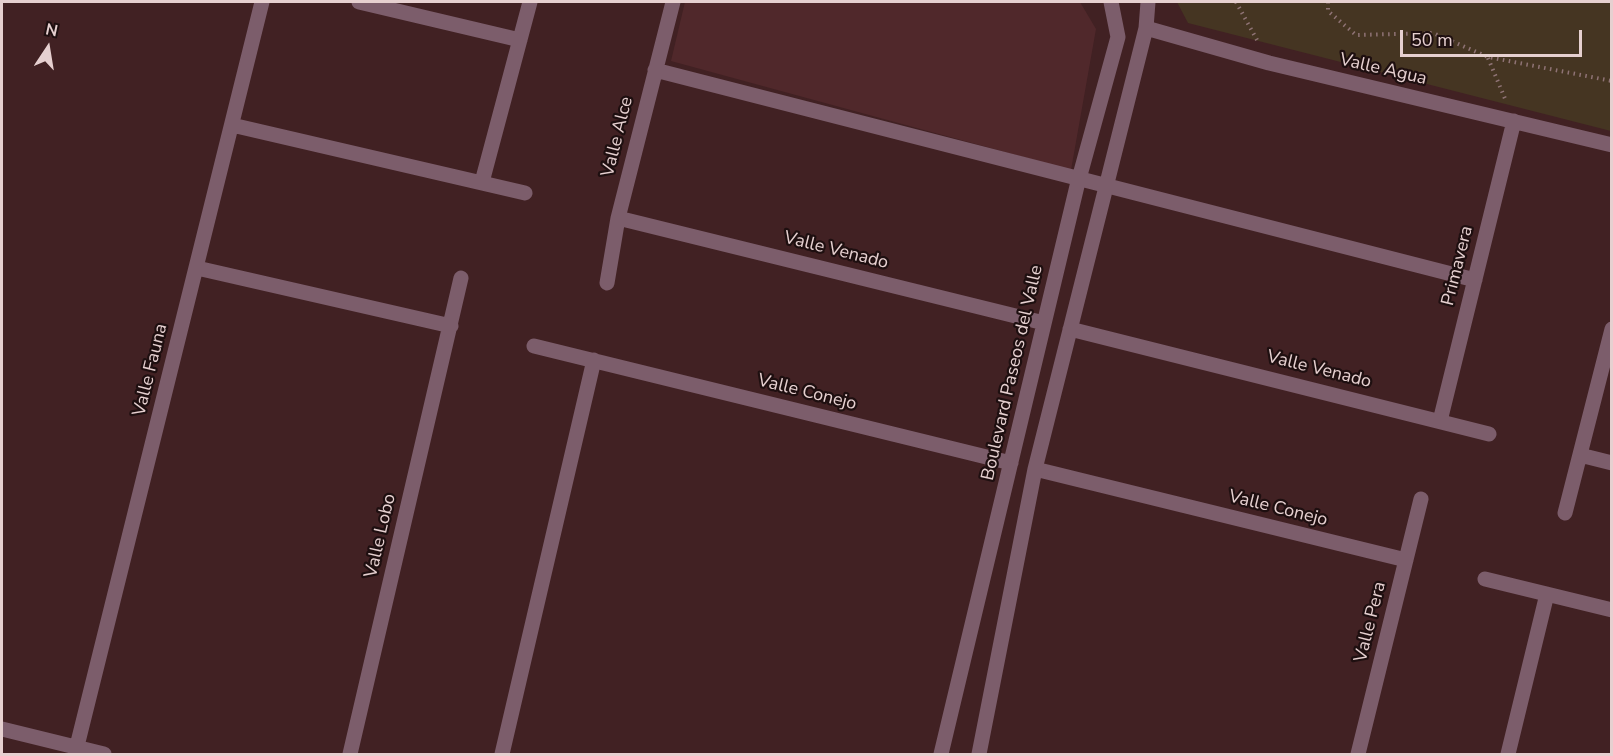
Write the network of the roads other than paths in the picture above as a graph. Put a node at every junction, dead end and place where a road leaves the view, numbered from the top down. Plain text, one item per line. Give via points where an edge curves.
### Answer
1 (262, 2) edge
2 (359, 2) edge
3 (530, 2) edge
4 (673, 2) edge
5 (1111, 2) edge
6 (1148, 2) edge
7 (1146, 28) junction
8 (520, 40) junction
9 (655, 70) junction
10 (1514, 121) junction
11 (232, 125) junction
12 (1611, 145) edge
13 (1079, 179) junction
14 (482, 182) junction
15 (1106, 186) junction
16 (525, 193) dead end
17 (618, 218) junction
18 (197, 268) junction
19 (460, 278) dead end
20 (1475, 280) junction
21 (607, 283) dead end
22 (1044, 323) junction
23 (451, 326) junction
24 (1070, 329) junction
25 (1611, 329) edge
26 (534, 346) dead end
27 (594, 360) junction
28 (1440, 421) junction
29 (1489, 434) dead end
30 (1580, 455) junction
31 (1011, 463) junction
32 (1611, 463) edge
33 (1035, 469) junction
34 (1421, 499) dead end
35 (1565, 513) dead end
36 (1406, 560) junction
37 (1485, 579) dead end
38 (1547, 594) junction
39 (1611, 610) edge
40 (2, 729) edge
41 (76, 751) edge
42 (104, 754) edge
43 (350, 754) edge
44 (502, 754) edge
45 (941, 754) edge
46 (979, 754) edge
47 (1358, 754) edge
48 (1508, 754) edge

1 - 11 street, Valle Fauna
2 - 8 street
3 - 8 street
4 - 9 street, Valle Alce
5 - 13 street, Boulevard Paseos del Valle via 1118,37
6 - 7 street
7 - 10 street, Valle Agua via 1269,63
7 - 15 street
8 - 14 street
9 - 13 street
9 - 17 street, Valle Alce
10 - 12 street, Valle Agua
10 - 20 street, Primavera
11 - 14 street
11 - 18 street, Valle Fauna
13 - 15 street
13 - 22 street, Boulevard Paseos del Valle
14 - 16 street
15 - 20 street
15 - 24 street
17 - 21 street, Valle Alce
17 - 22 street, Valle Venado
18 - 23 street
18 - 41 street, Valle Fauna
19 - 23 street, Valle Lobo
20 - 28 street, Primavera
22 - 31 street, Boulevard Paseos del Valle
23 - 43 street, Valle Lobo
24 - 28 street, Valle Venado
24 - 33 street
25 - 30 street
26 - 27 street, Valle Conejo
27 - 31 street, Valle Conejo
27 - 44 street
28 - 29 street, Valle Venado
30 - 32 street
30 - 35 street
31 - 45 street, Boulevard Paseos del Valle
33 - 36 street, Valle Conejo
33 - 46 street
34 - 36 street, Valle Pera
36 - 47 street, Valle Pera
37 - 38 street
38 - 39 street
38 - 48 street
40 - 41 street
41 - 42 street

